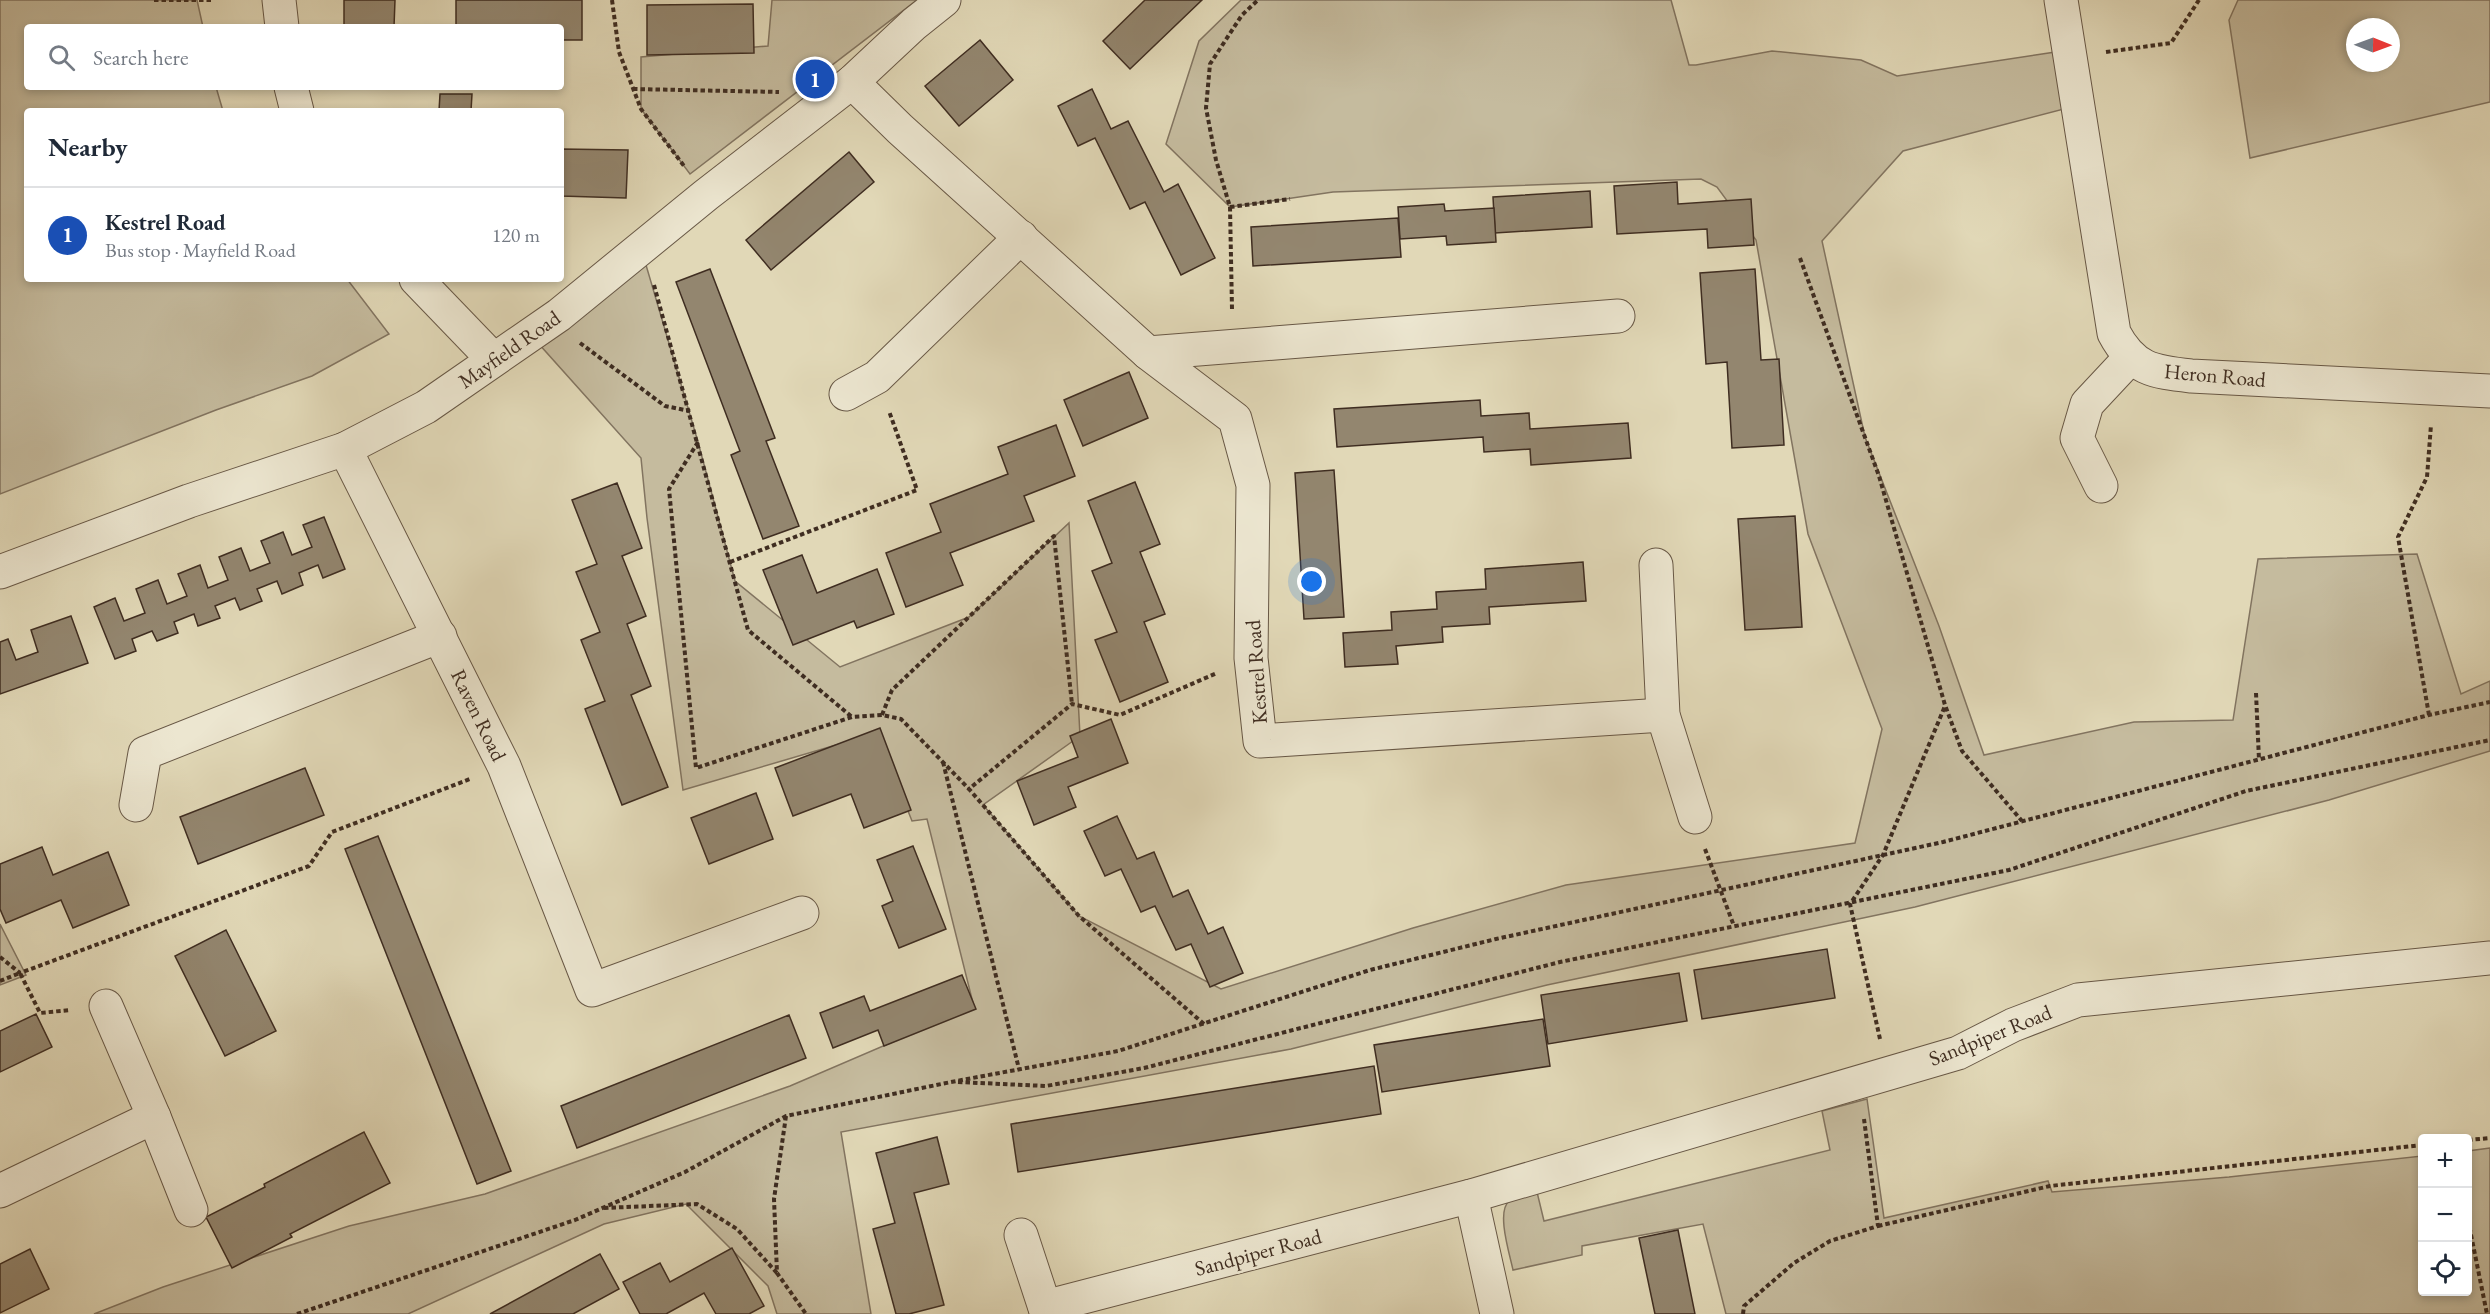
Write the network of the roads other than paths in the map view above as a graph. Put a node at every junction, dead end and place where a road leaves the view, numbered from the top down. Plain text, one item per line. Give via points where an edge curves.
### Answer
1 (279, 0) edge
2 (944, 0) edge
3 (2061, 0) edge
4 (282, 24) edge
5 (852, 82) junction
6 (292, 90) edge
7 (296, 108) edge
8 (1021, 237) junction
9 (419, 282) edge
10 (1618, 316) dead end
11 (1148, 353) junction
12 (2130, 358) junction
13 (493, 359) junction
14 (2490, 391) edge
15 (846, 394) dead end
16 (345, 449) junction
17 (2101, 486) dead end
18 (1656, 565) dead end
19 (0, 572) edge
20 (440, 636) junction
21 (1663, 716) junction
22 (136, 805) dead end
23 (1695, 817) road end
24 (802, 913) dead end
25 (2490, 958) edge
26 (106, 1006) road end
27 (154, 1117) junction
28 (0, 1191) edge
29 (1471, 1196) junction
30 (191, 1210) dead end
31 (1021, 1235) dead end
32 (1046, 1311) edge
33 (1497, 1314) edge

1 - 4 street
2 - 5 street, Mayfield Road
3 - 12 street via 2114,333
5 - 8 street, Kestrel Road
5 - 13 street, Mayfield Road via 560,315
6 - 7 street
8 - 11 street, Kestrel Road
8 - 15 street via 877,377
9 - 13 street
10 - 11 street
11 - 21 street, Kestrel Road via 1235,419 1253,485 1251,658 1260,741
12 - 14 street, Heron Road via 2145,368 2167,374
12 - 17 street via 2087,404 2077,438
13 - 16 street, Mayfield Road via 426,407
16 - 19 street, Mayfield Road via 189,501
16 - 20 street, Raven Road
18 - 21 street
20 - 22 street via 145,753
20 - 24 street, Raven Road via 504,766 592,990
21 - 23 street
25 - 29 street, Sandpiper Road via 2078,1000 2013,1025 1958,1053
26 - 27 street
27 - 28 street
27 - 30 street
29 - 32 street, Sandpiper Road
29 - 33 street
31 - 32 street, Sandpiper Road

